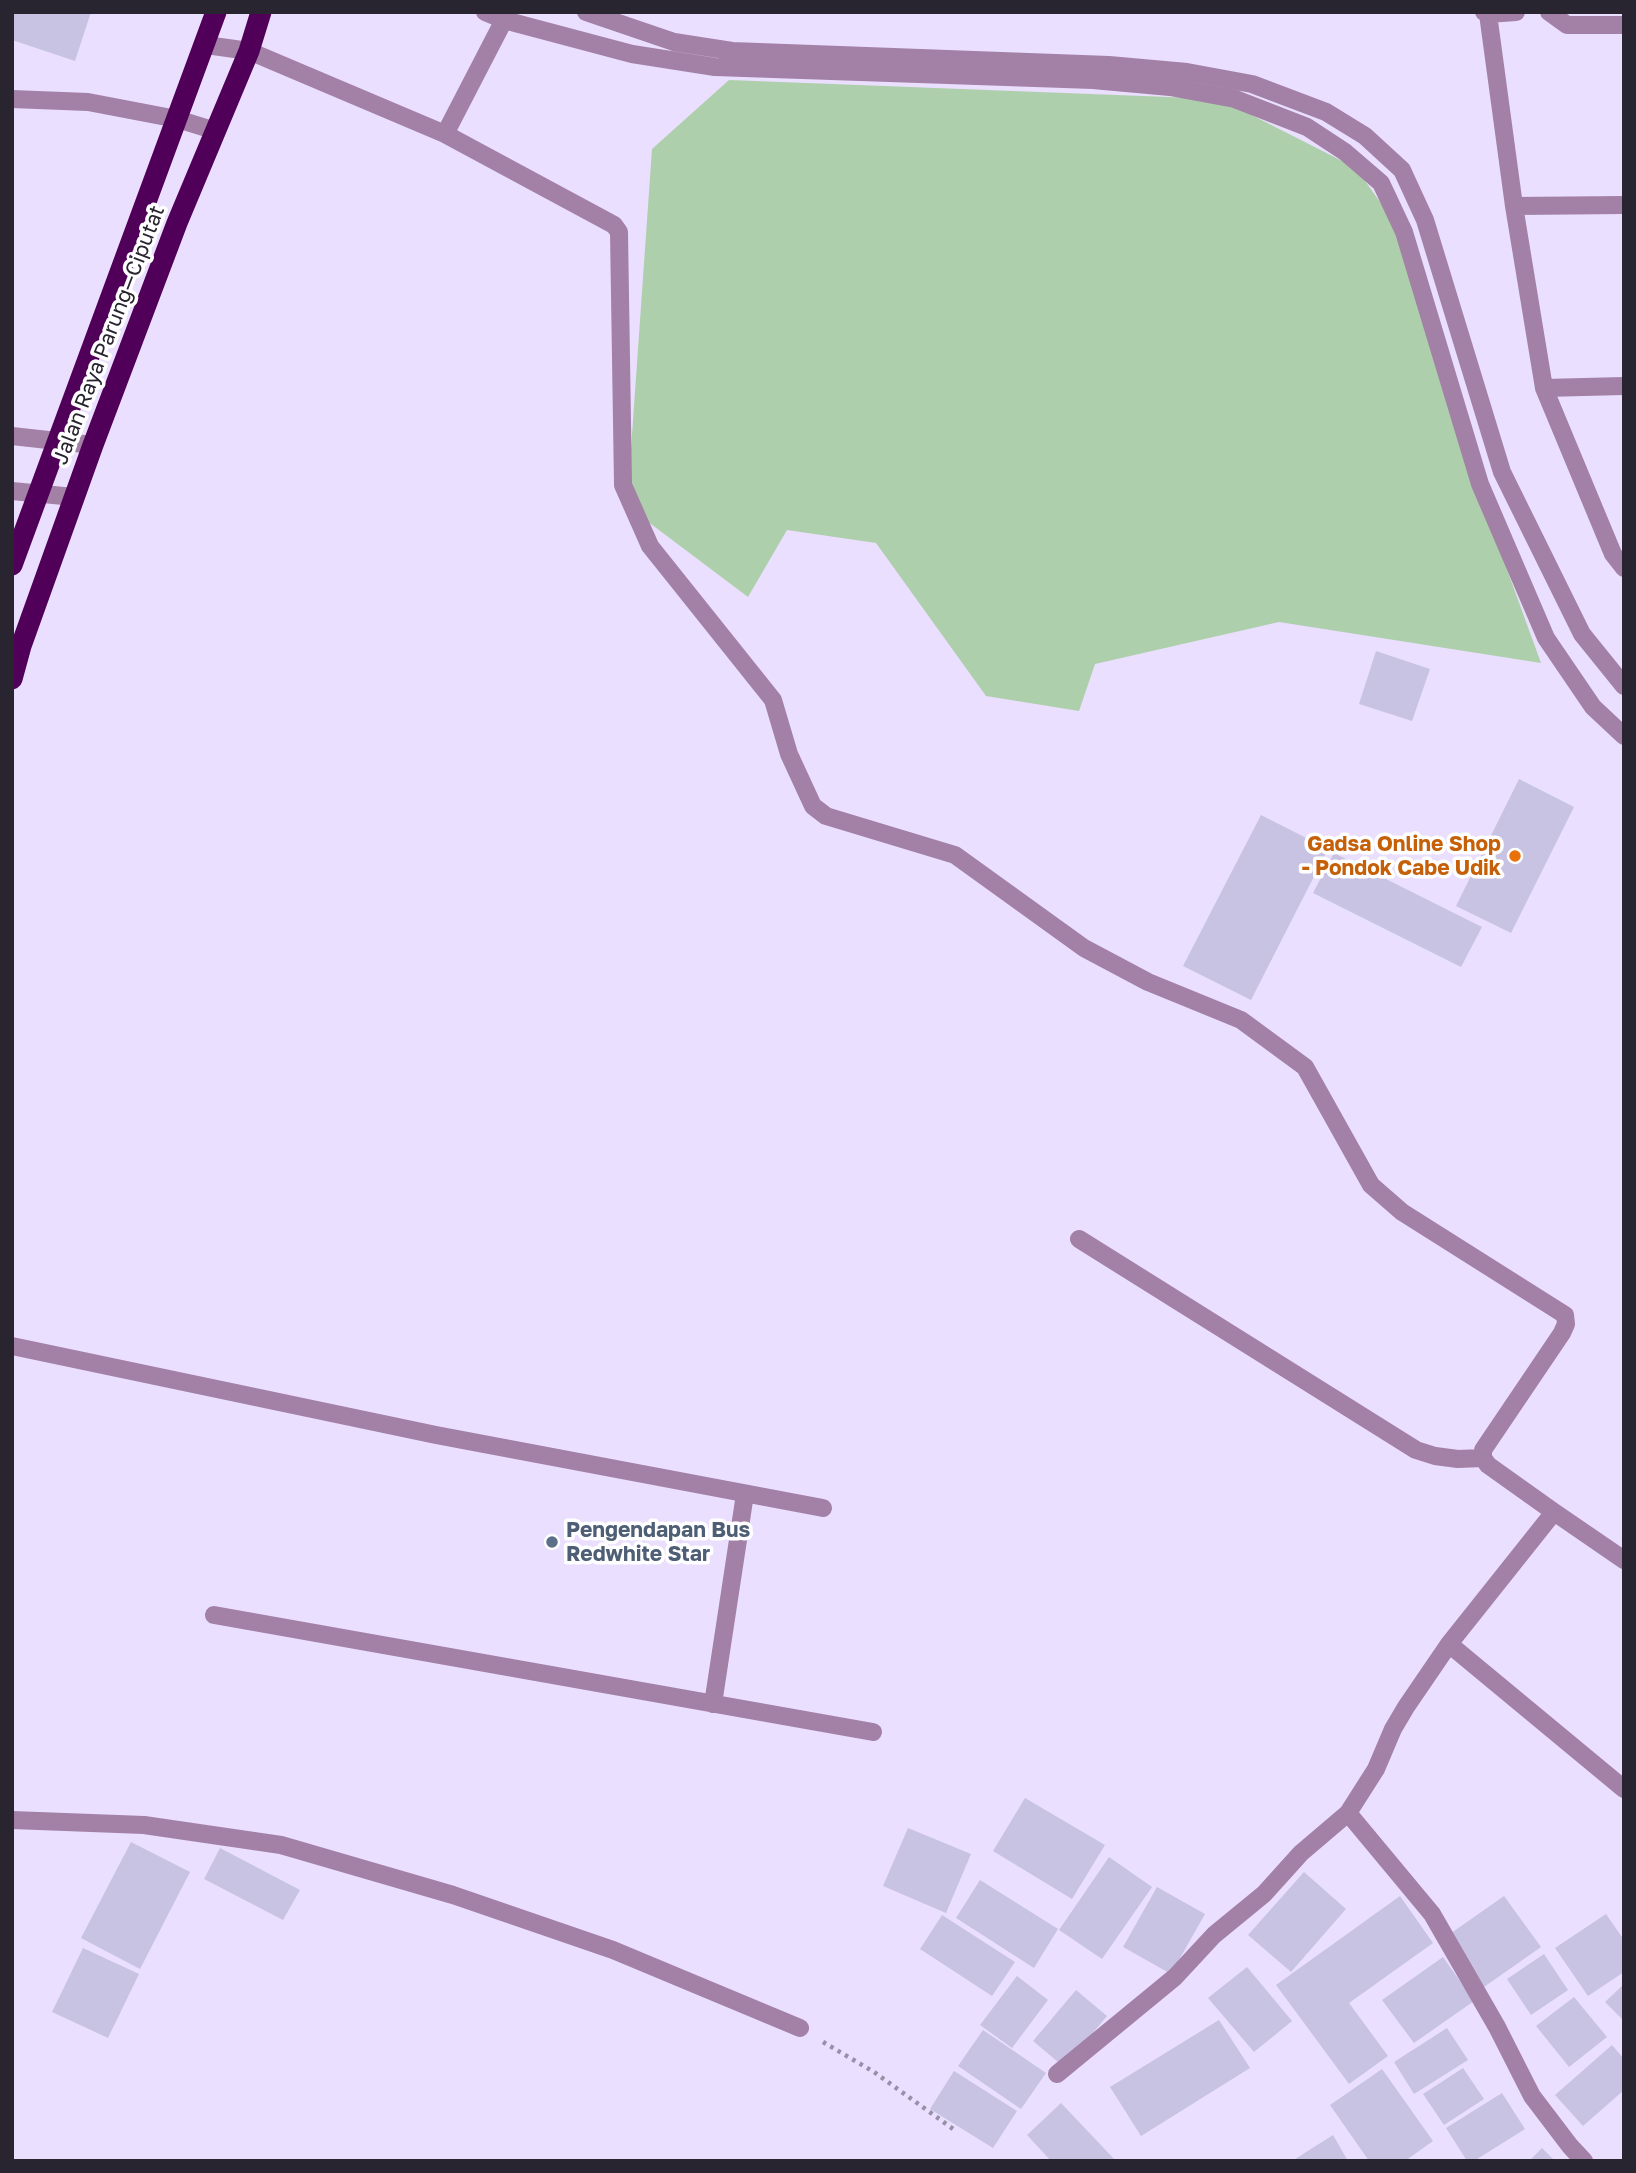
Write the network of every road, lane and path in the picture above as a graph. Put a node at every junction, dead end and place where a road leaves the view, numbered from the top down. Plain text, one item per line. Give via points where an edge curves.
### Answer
1 (216, 12) edge
2 (261, 12) edge
3 (485, 12) edge
4 (586, 12) edge
5 (1516, 12) edge
6 (1549, 12) edge
7 (1486, 13) edge
8 (504, 20) junction
9 (1624, 25) edge
10 (206, 45) junction
11 (249, 51) junction
12 (12, 99) edge
13 (177, 119) junction
14 (216, 131) junction
15 (445, 134) junction
16 (1624, 205) edge
17 (1514, 206) junction
18 (1624, 386) edge
19 (1544, 388) junction
20 (12, 436) edge
21 (58, 440) junction
22 (93, 445) junction
23 (12, 491) edge
24 (38, 494) junction
25 (74, 497) junction
26 (1620, 559) edge
27 (12, 565) edge
28 (12, 679) edge
29 (1624, 686) edge
30 (1624, 736) edge
31 (1079, 1238) dead end
32 (12, 1346) edge
33 (1483, 1458) junction
34 (746, 1493) junction
35 (822, 1508) dead end
36 (1554, 1513) junction
37 (1624, 1560) edge
38 (214, 1615) dead end
39 (1449, 1644) junction
40 (713, 1704) junction
41 (873, 1732) dead end
42 (1624, 1789) edge
43 (1348, 1813) junction
44 (12, 1820) edge
45 (800, 2028) joint
46 (1057, 2074) dead end
47 (956, 2132) dead end
48 (1584, 2161) edge

1 - 10 highway, Jalan Raya Parung—Ciputat
2 - 11 highway, Jalan Raya Parung—Ciputat
3 - 8 street
4 - 29 street via 674,42 732,51 1187,72 1252,84 1326,112 1355,130 1402,170 1425,220 1502,472 1582,634
5 - 7 street
6 - 9 street via 1567,25
7 - 17 street
8 - 15 street
8 - 30 street via 632,54 715,67 1093,80 1170,87 1235,99 1307,127 1381,183 1404,232 1480,484 1546,639 1593,707
10 - 11 street
10 - 13 highway, Jalan Raya Parung—Ciputat
11 - 14 highway, Jalan Raya Parung—Ciputat
11 - 15 street
12 - 13 street via 88,102
13 - 14 street
13 - 21 highway, Jalan Raya Parung—Ciputat
14 - 22 highway, Jalan Raya Parung—Ciputat
15 - 33 street via 614,225 619,232 623,485 650,546 773,700 789,754 813,806 826,816 956,855 1084,948 1148,982 1241,1020 1306,1067 1371,1185 1402,1212 1565,1315 1562,1333 1483,1450
16 - 17 street
17 - 19 street
18 - 19 street
19 - 26 street
20 - 21 street
21 - 22 street
21 - 24 highway, Jalan Raya Parung—Ciputat
22 - 25 highway, Jalan Raya Parung—Ciputat
23 - 24 street
24 - 25 street
24 - 27 highway, Jalan Raya Parung—Ciputat
25 - 28 highway, Jalan Raya Parung—Ciputat
31 - 33 street via 1416,1450 1458,1460
32 - 34 street via 436,1435
33 - 36 street
34 - 35 street
34 - 40 street
36 - 37 street
36 - 39 street
38 - 40 street
39 - 42 street
39 - 43 street via 1392,1730 1376,1769
40 - 41 street
43 - 46 street via 1214,1935 1175,1977
43 - 48 street via 1432,1914 1532,2096
44 - 45 street via 144,1825 281,1844 453,1895 613,1950
45 - 47 path via 874,2072

